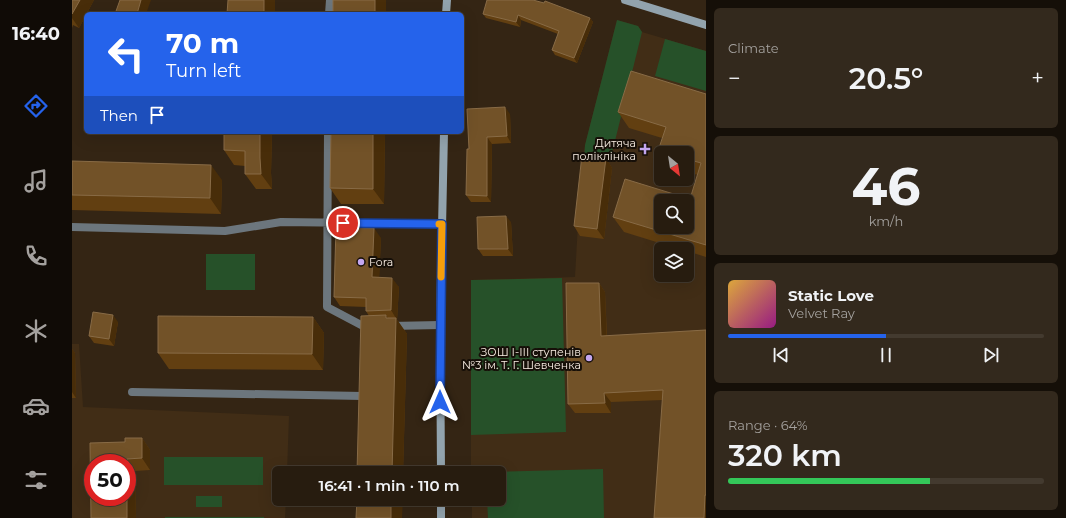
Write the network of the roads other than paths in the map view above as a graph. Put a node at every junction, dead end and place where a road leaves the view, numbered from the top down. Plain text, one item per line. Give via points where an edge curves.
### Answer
1 (330, 0) edge
2 (447, 0) edge
3 (625, 0) edge
4 (329, 12) edge
5 (446, 12) edge
6 (706, 25) edge
7 (328, 134) edge
8 (444, 134) edge
9 (327, 223) junction
10 (442, 224) junction
11 (72, 227) edge
12 (440, 325) junction
13 (132, 392) dead end
14 (363, 396) edge
15 (441, 466) edge
16 (441, 506) edge
17 (441, 518) edge

1 - 4 lane
2 - 5 main road
3 - 6 main road
7 - 9 lane
8 - 10 main road
9 - 10 lane
9 - 11 lane via 281,222 225,231
9 - 12 lane via 327,307 362,330 381,326
10 - 12 main road
12 - 15 main road
13 - 14 lane
16 - 17 main road

